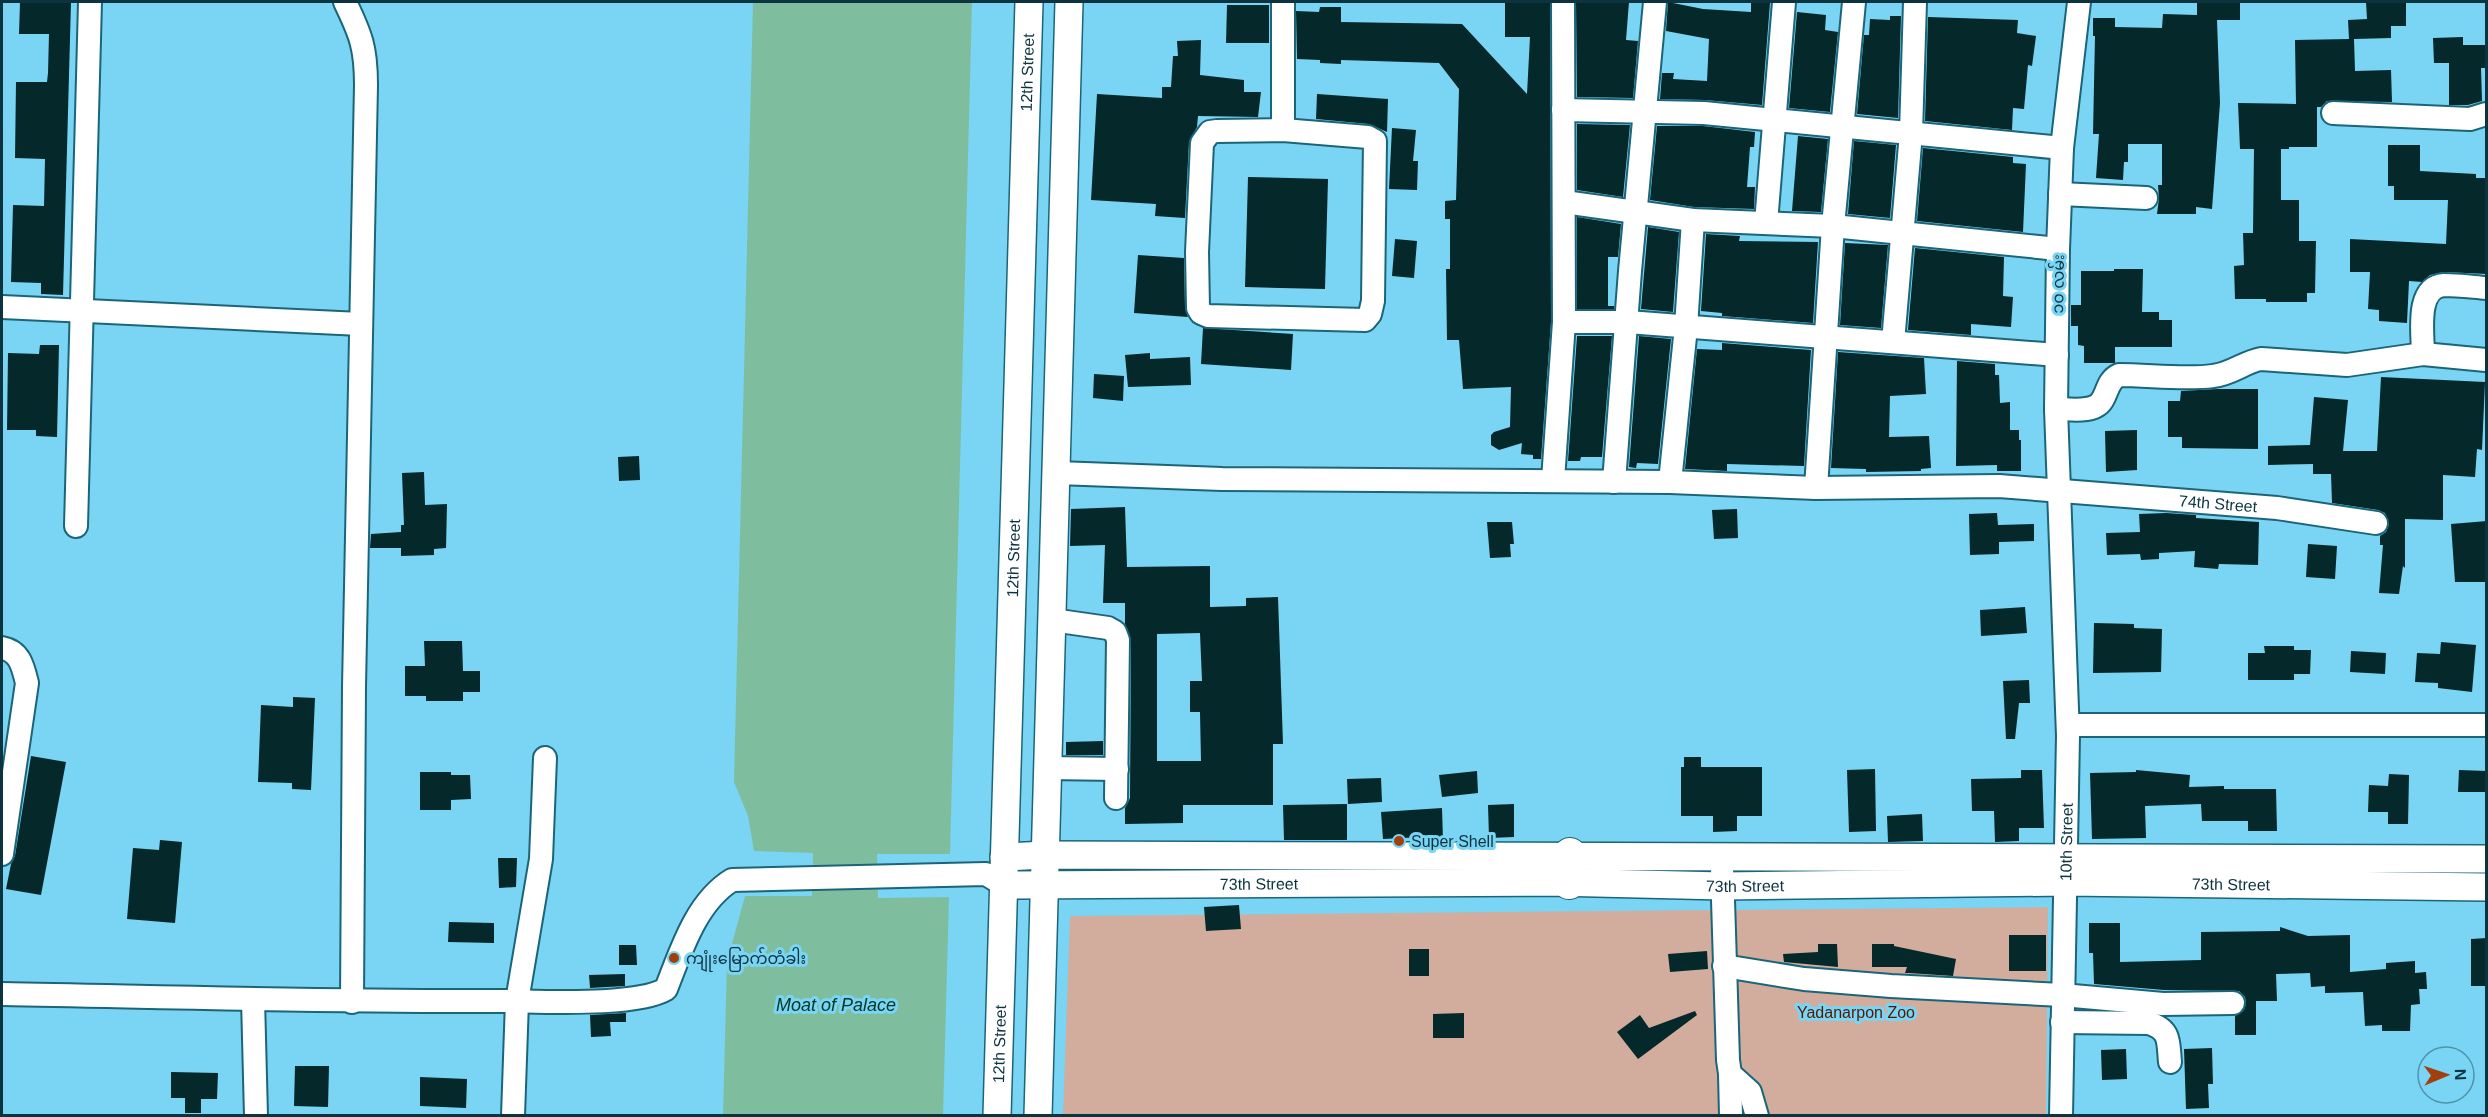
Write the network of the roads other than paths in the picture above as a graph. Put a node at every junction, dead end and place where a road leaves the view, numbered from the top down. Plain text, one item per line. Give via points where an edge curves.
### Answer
1 (90, 2) edge
2 (345, 2) edge
3 (1029, 2) edge
4 (1069, 2) edge
5 (1283, 2) edge
6 (1563, 2) edge
7 (1655, 2) edge
8 (1784, 2) edge
9 (1854, 2) edge
10 (1915, 2) edge
11 (2079, 2) edge
12 (1563, 110) junction
13 (1645, 111) junction
14 (2333, 113) dead end
15 (2487, 114) edge
16 (1776, 121) junction
17 (1842, 128) junction
18 (1283, 130) junction
19 (1911, 133) junction
20 (2062, 148) junction
21 (2061, 194) junction
22 (2146, 198) dead end
23 (1564, 202) junction
24 (1636, 210) junction
25 (1693, 220) junction
26 (1766, 223) junction
27 (1833, 226) junction
28 (1902, 234) junction
29 (2058, 249) junction
30 (2487, 288) edge
31 (2, 307) edge
32 (82, 312) junction
33 (1564, 322) junction
34 (1628, 322) junction
35 (361, 324) junction
36 (1686, 327) junction
37 (1825, 337) junction
38 (1893, 342) junction
39 (2423, 354) junction
40 (2057, 355) junction
41 (2487, 360) edge
42 (2056, 409) junction
43 (1057, 473) junction
44 (1552, 480) junction
45 (1614, 482) junction
46 (1670, 482) junction
47 (1816, 488) junction
48 (2059, 489) junction
49 (2376, 523) dead end
50 (76, 526) dead end
51 (2061, 567) joint
52 (1052, 620) junction
53 (2, 648) edge
54 (2487, 725) edge
55 (2067, 733) junction
56 (545, 758) dead end
57 (1047, 768) junction
58 (1117, 770) junction
59 (1116, 798) dead end
60 (2, 854) edge
61 (1044, 855) junction
62 (1722, 855) junction
63 (2487, 859) edge
64 (1570, 869) junction
65 (2066, 869) junction
66 (998, 872) junction
67 (1044, 884) junction
68 (1723, 886) junction
69 (2487, 887) edge
70 (1724, 966) junction
71 (2, 994) edge
72 (2062, 995) junction
73 (253, 999) junction
74 (517, 1001) junction
75 (352, 1002) junction
76 (2233, 1003) dead end
77 (2062, 1022) junction
78 (2170, 1062) dead end
79 (1730, 1074) junction
80 (256, 1116) edge
81 (513, 1116) edge
82 (997, 1116) edge
83 (1038, 1116) edge
84 (1731, 1116) edge
85 (1757, 1116) edge
86 (2061, 1116) edge

1 - 32 street
2 - 35 street via 366,55
3 - 66 main road, 12th Street
4 - 43 main road
5 - 18 street
6 - 12 street
7 - 13 street
8 - 16 street
9 - 17 street
10 - 19 street
11 - 20 street, ၁၀ လမ်း
12 - 13 street
12 - 23 street
13 - 16 street
13 - 24 street
14 - 15 street via 2470,119
16 - 17 street
16 - 26 street
17 - 19 street
17 - 27 street
18 - 18 street via 1368,137 1375,141 1373,301 1365,320 1208,316 1198,308 1202,143 1210,132
19 - 20 street
19 - 28 street
20 - 21 street, ၁၀ လမ်း
21 - 22 street
21 - 29 street, ၁၀ လမ်း
23 - 24 street
23 - 33 street
24 - 25 street
24 - 34 street
25 - 26 street
25 - 36 street
26 - 27 street
27 - 28 street
27 - 37 street
28 - 29 street
28 - 38 street
29 - 40 street, ၁၀ လမ်း
30 - 39 street via 2442,285 2426,295
31 - 32 street
32 - 35 street
32 - 50 street
33 - 34 street
33 - 44 street
34 - 36 street
34 - 45 street
35 - 75 street
36 - 37 street
36 - 46 street
37 - 38 street
37 - 47 street
38 - 40 street
39 - 41 street
39 - 42 street via 2347,365 2261,359 2212,376 2119,375 2094,407
40 - 42 street, ၁၀ လမ်း
42 - 48 street, ၁၀ လမ်း
43 - 44 street, 74th Street via 1222,479
43 - 52 main road
44 - 45 street, 74th Street
45 - 46 street, 74th Street
46 - 47 street, 74th Street
47 - 48 street, 74th Street
48 - 49 street, 74th Street via 2277,508
48 - 51 street, ၁၀ လမ်း
51 - 55 street, 10th Street
52 - 57 main road
52 - 58 street via 1115,632
53 - 60 street via 22,660 27,683
54 - 55 street
55 - 65 street, 10th Street
56 - 74 street via 541,859
57 - 58 street
57 - 61 main road
58 - 59 street
61 - 64 main road, 73th Street
61 - 66 main road, 73th Street
61 - 67 main road
62 - 64 main road, 73th Street
62 - 65 main road, 73th Street
62 - 68 street
63 - 65 main road, 73th Street
64 - 67 main road, 73th Street
64 - 68 main road, 73th Street
65 - 68 main road, 73th Street
65 - 69 main road, 73th Street
65 - 72 street, 10th Street
66 - 67 main road, 73th Street
66 - 74 street via 956,876 739,878 726,884 707,904 684,942 666,989 660,993 616,999
66 - 82 main road, 12th Street
67 - 83 main road
68 - 70 street
70 - 72 street via 1804,979
70 - 79 street
71 - 73 street
72 - 76 street via 2163,1004
72 - 77 street, 10th Street
73 - 75 street
73 - 80 street
74 - 75 street
74 - 81 street
77 - 78 street via 2149,1023 2160,1027 2166,1034
77 - 86 street, 10th Street
79 - 84 street
79 - 85 street via 1750,1092

